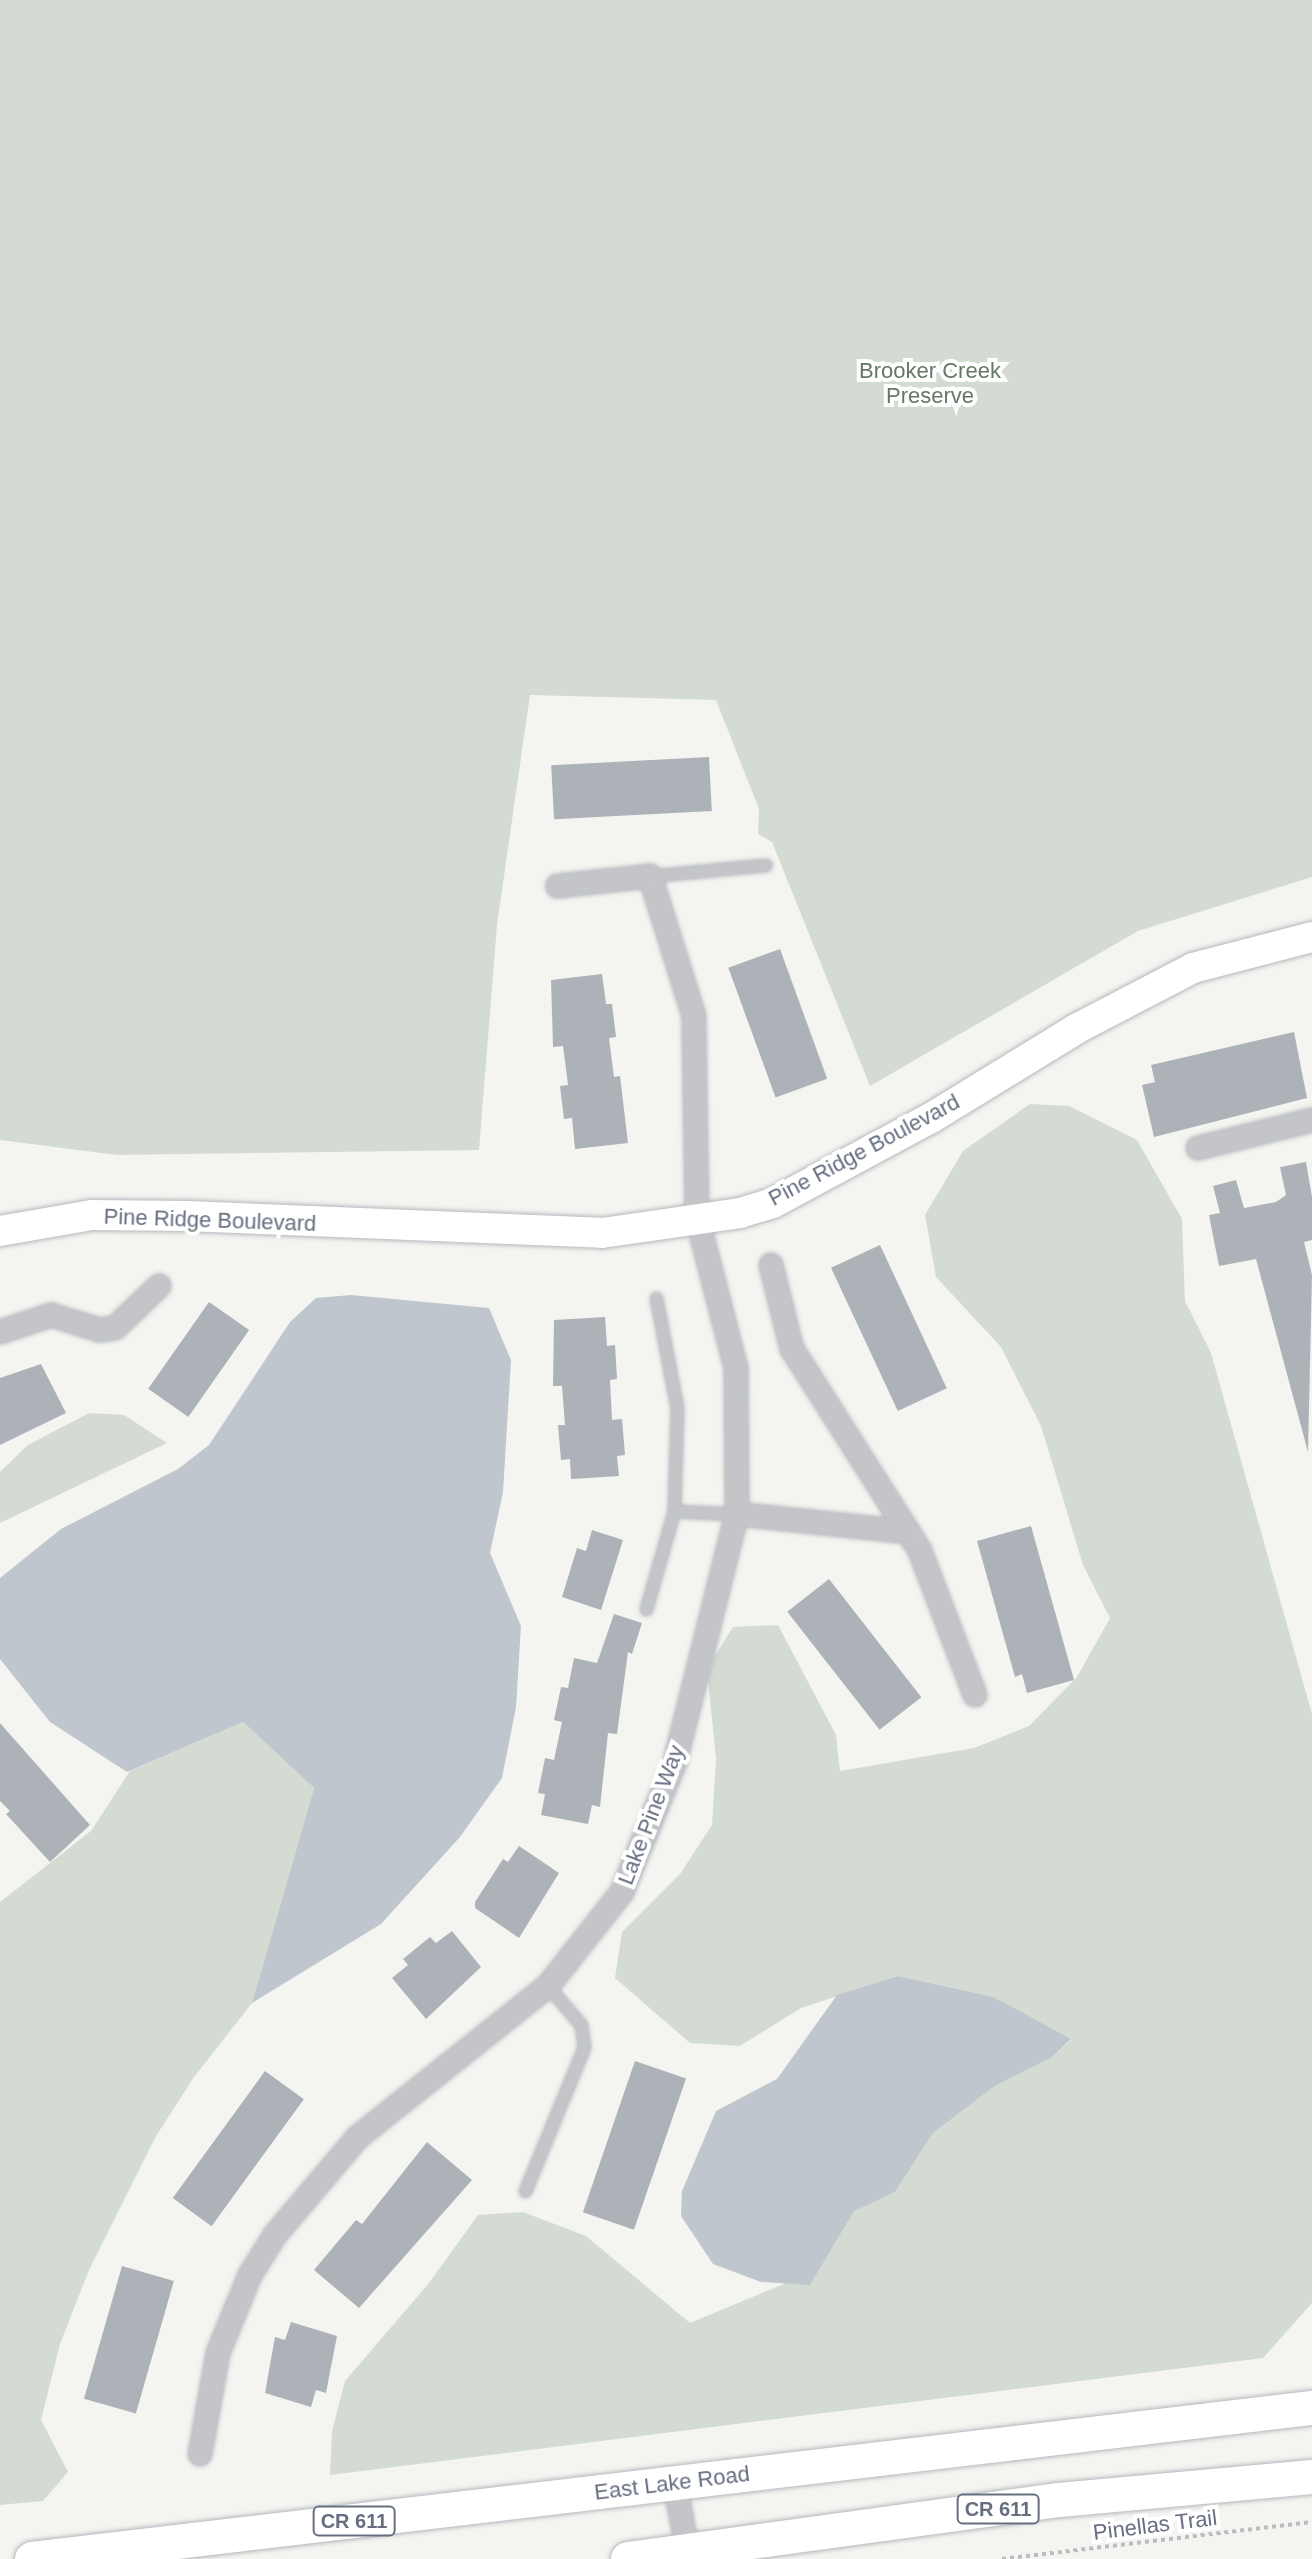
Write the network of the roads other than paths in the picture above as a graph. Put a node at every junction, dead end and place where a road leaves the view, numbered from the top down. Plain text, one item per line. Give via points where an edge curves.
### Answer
1 (765, 865) dead end
2 (650, 876) junction
3 (558, 886) dead end
4 (1312, 937) edge
5 (1312, 1120) edge
6 (1198, 1148) dead end
7 (697, 1217) junction
8 (0, 1231) edge
9 (771, 1265) dead end
10 (159, 1286) dead end
11 (656, 1298) dead end
12 (0, 1332) edge
13 (674, 1511) junction
14 (737, 1514) junction
15 (908, 1532) junction
16 (646, 1609) dead end
17 (975, 1695) dead end
18 (548, 1986) junction
19 (525, 2191) dead end
20 (1312, 2408) edge
21 (200, 2454) dead end
22 (1312, 2477) edge
23 (675, 2483) junction
24 (687, 2555) edge
25 (32, 2559) edge
26 (628, 2559) edge

1 - 2 lane
2 - 3 street
2 - 7 street, Lake Pine Way via 694,1016
4 - 7 street, Pine Ridge Boulevard via 1193,968 773,1203
5 - 6 street
7 - 8 street, Pine Ridge Boulevard via 602,1233 92,1215
7 - 14 street, Lake Pine Way via 736,1368
9 - 15 street via 792,1349
10 - 12 street via 115,1328 100,1330 51,1315
11 - 13 lane via 677,1408
13 - 14 lane
13 - 16 lane
14 - 15 street
14 - 18 street, Lake Pine Way via 675,1762 622,1892
15 - 17 street
18 - 19 lane via 581,2025 584,2047
18 - 21 street, Lake Pine Way via 358,2137 275,2235 250,2275 218,2353
20 - 23 main road, East Lake Road / CR 611
22 - 24 main road, CR 611 via 1059,2500
23 - 24 street
23 - 25 main road, East Lake Road / CR 611
24 - 26 main road, CR 611

